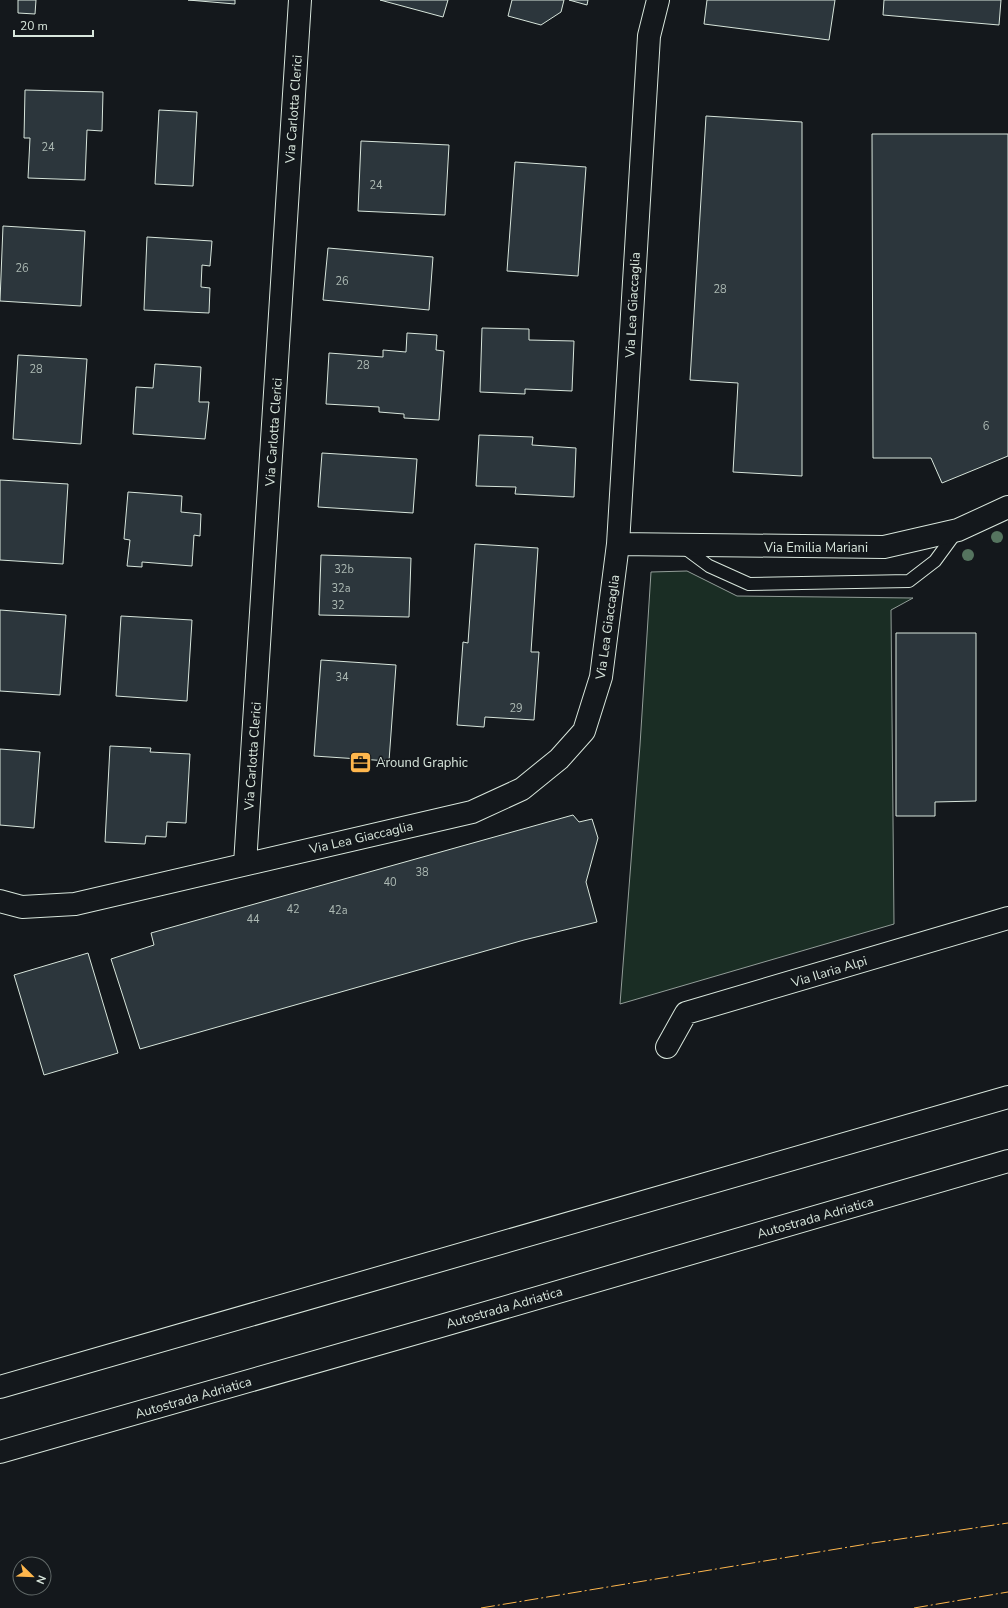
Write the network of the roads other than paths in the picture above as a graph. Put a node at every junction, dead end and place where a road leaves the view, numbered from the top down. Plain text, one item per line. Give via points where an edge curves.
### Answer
1 (300, 0) edge
2 (658, 0) edge
3 (1008, 507) edge
4 (958, 530) junction
5 (618, 544) junction
6 (681, 546) junction
7 (245, 864) junction
8 (0, 901) edge
9 (1008, 918) edge
10 (667, 1047) dead end
11 (1008, 1097) edge
12 (1008, 1161) edge
13 (0, 1387) edge
14 (0, 1452) edge

1 - 7 main road, Via Carlotta Clerici
2 - 5 main road, Via Lea Giaccaglia via 649,36
3 - 4 main road, Via Emilia Mariani
4 - 6 main road, Via Emilia Mariani via 884,547
4 - 6 lane via 935,561 909,581 748,584 709,566
5 - 6 main road, Via Emilia Mariani
5 - 7 main road, Via Lea Giaccaglia via 601,677 584,731 559,759 522,789 472,812
7 - 8 main road, Via Lea Giaccaglia via 75,904 22,907
9 - 10 main road, Via Ilaria Alpi via 686,1013
11 - 13 main road
12 - 14 main road, Autostrada Adriatica

